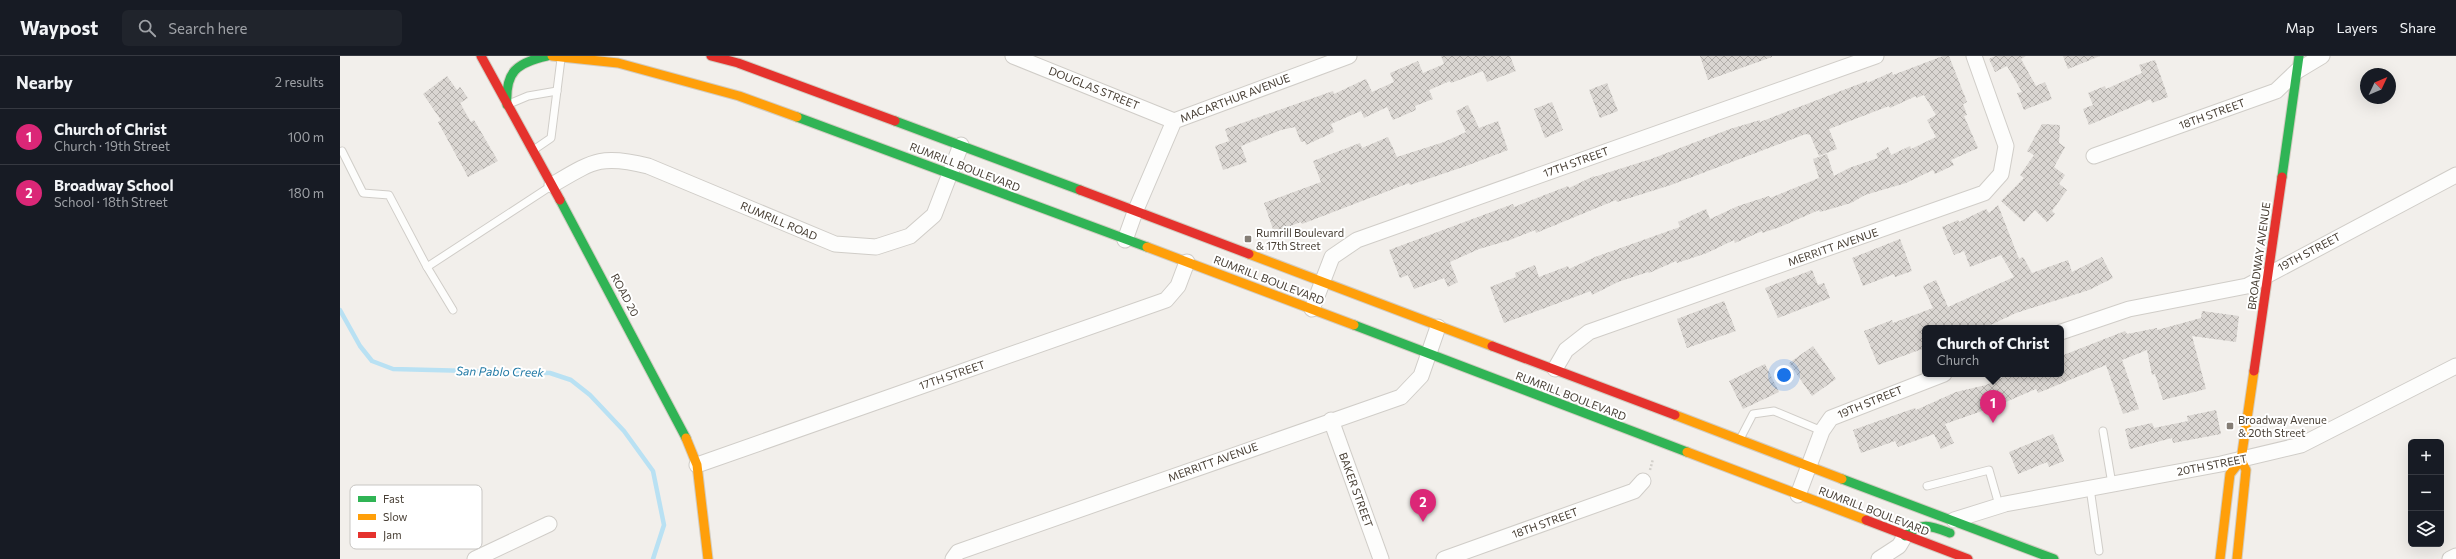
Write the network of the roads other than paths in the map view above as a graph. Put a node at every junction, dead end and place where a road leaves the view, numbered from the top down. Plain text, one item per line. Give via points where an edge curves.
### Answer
1 (481, 56) edge
2 (547, 56) edge
3 (552, 56) edge
4 (711, 56) edge
5 (1013, 56) edge
6 (1349, 56) edge
7 (1876, 56) edge
8 (1974, 56) edge
9 (2322, 56) edge
10 (561, 57) junction
11 (618, 60) edge
12 (1312, 62) edge
13 (2298, 63) edge
14 (557, 91) junction
15 (507, 105) junction
16 (1174, 121) junction
17 (961, 145) junction
18 (342, 150) dead end
19 (533, 150) junction
20 (2094, 156) dead end
21 (949, 173) junction
22 (2456, 175) edge
23 (552, 185) junction
24 (1135, 212) junction
25 (1125, 240) junction
26 (1187, 262) junction
27 (427, 267) junction
28 (2268, 273) junction
29 (1321, 282) junction
30 (1312, 309) junction
31 (454, 310) dead end
32 (1438, 327) junction
33 (2064, 331) edge
34 (1428, 355) junction
35 (2456, 366) edge
36 (1555, 369) junction
37 (1936, 377) edge
38 (1331, 420) junction
39 (1822, 431) junction
40 (2103, 431) dead end
41 (1739, 441) junction
42 (2241, 460) junction
43 (697, 465) junction
44 (1808, 468) junction
45 (1643, 481) road end
46 (2112, 484) junction
47 (1927, 486) dead end
48 (2090, 488) junction
49 (1798, 496) junction
50 (2000, 505) junction
51 (1954, 520) junction
52 (549, 524) dead end
53 (1981, 531) junction
54 (1905, 536) junction
55 (2099, 551) dead end
56 (2456, 556) edge
57 (475, 559) edge
58 (708, 559) edge
59 (953, 559) edge
60 (1381, 559) edge
61 (1444, 559) edge
62 (1879, 559) edge
63 (1968, 559) edge
64 (2054, 559) edge
65 (2220, 559) edge
66 (2237, 559) edge
67 (2450, 559) edge

1 - 15 main road, ROAD 20
2 - 15 main road via 521,63 509,75
3 - 10 main road, RUMRILL BOULEVARD
4 - 17 main road, RUMRILL BOULEVARD via 738,63
5 - 16 street, DOUGLAS STREET
6 - 12 street, MACARTHUR AVENUE
7 - 29 street, 17TH STREET via 1357,240 1332,257
8 - 36 street, MERRITT AVENUE via 2006,146 2001,174 1984,193 1590,332 1566,350
9 - 13 street, 18TH STREET
10 - 11 main road, RUMRILL BOULEVARD
10 - 14 lane
11 - 21 main road, RUMRILL BOULEVARD via 739,96
12 - 16 street, MACARTHUR AVENUE
13 - 20 street, 18TH STREET via 2276,91
13 - 28 main road, BROADWAY AVENUE
14 - 15 lane via 528,96
14 - 19 lane via 550,138
15 - 19 main road, ROAD 20
16 - 24 street, MACARTHUR AVENUE
17 - 21 street, RUMRILL ROAD
17 - 24 main road, RUMRILL BOULEVARD
18 - 27 lane via 363,193 390,195
19 - 23 main road, ROAD 20
21 - 23 street, RUMRILL ROAD via 934,215 910,236 876,247 835,244 648,166 620,159 592,162
21 - 25 main road, RUMRILL BOULEVARD
22 - 28 street, 19TH STREET
23 - 27 lane
23 - 43 main road, ROAD 20 via 683,428
24 - 25 street, MACARTHUR AVENUE
24 - 29 main road, RUMRILL BOULEVARD
25 - 26 main road, RUMRILL BOULEVARD
26 - 30 main road, RUMRILL BOULEVARD
26 - 43 street, 17TH STREET via 1178,286 1166,300
27 - 31 lane
28 - 33 street, 19TH STREET via 2248,286 2129,309
28 - 42 main road, BROADWAY AVENUE
29 - 30 street, 17TH STREET
29 - 32 main road, RUMRILL BOULEVARD
30 - 34 main road, RUMRILL BOULEVARD
32 - 34 street, MERRITT AVENUE
32 - 36 main road, RUMRILL BOULEVARD
34 - 38 street, MERRITT AVENUE via 1421,376 1400,397
34 - 49 main road, RUMRILL BOULEVARD
35 - 42 street, 20TH STREET via 2301,445
36 - 41 main road, RUMRILL BOULEVARD
37 - 39 street, 19TH STREET via 1844,411 1831,418
38 - 59 street, MERRITT AVENUE via 958,552
38 - 60 street, BAKER STREET
39 - 41 lane via 1774,411 1753,414
39 - 44 street, 19TH STREET
40 - 46 lane
41 - 44 main road, RUMRILL BOULEVARD
42 - 46 street, 20TH STREET
42 - 65 main road, BROADWAY AVENUE via 2230,474
42 - 66 main road, BROADWAY AVENUE via 2246,470
43 - 58 main road, ROAD 20
44 - 49 street, 19TH STREET
44 - 51 main road, RUMRILL BOULEVARD
45 - 61 street, 18TH STREET via 1634,491
46 - 48 street, 20TH STREET
47 - 50 lane via 1989,470
48 - 50 street, 20TH STREET
48 - 55 lane
49 - 54 main road, RUMRILL BOULEVARD
50 - 51 street, 20TH STREET
51 - 53 main road, RUMRILL BOULEVARD
52 - 57 street
53 - 54 main road via 1965,536 1920,524
53 - 64 main road, RUMRILL BOULEVARD
54 - 62 street via 1899,546
54 - 63 main road, RUMRILL BOULEVARD
56 - 67 street

